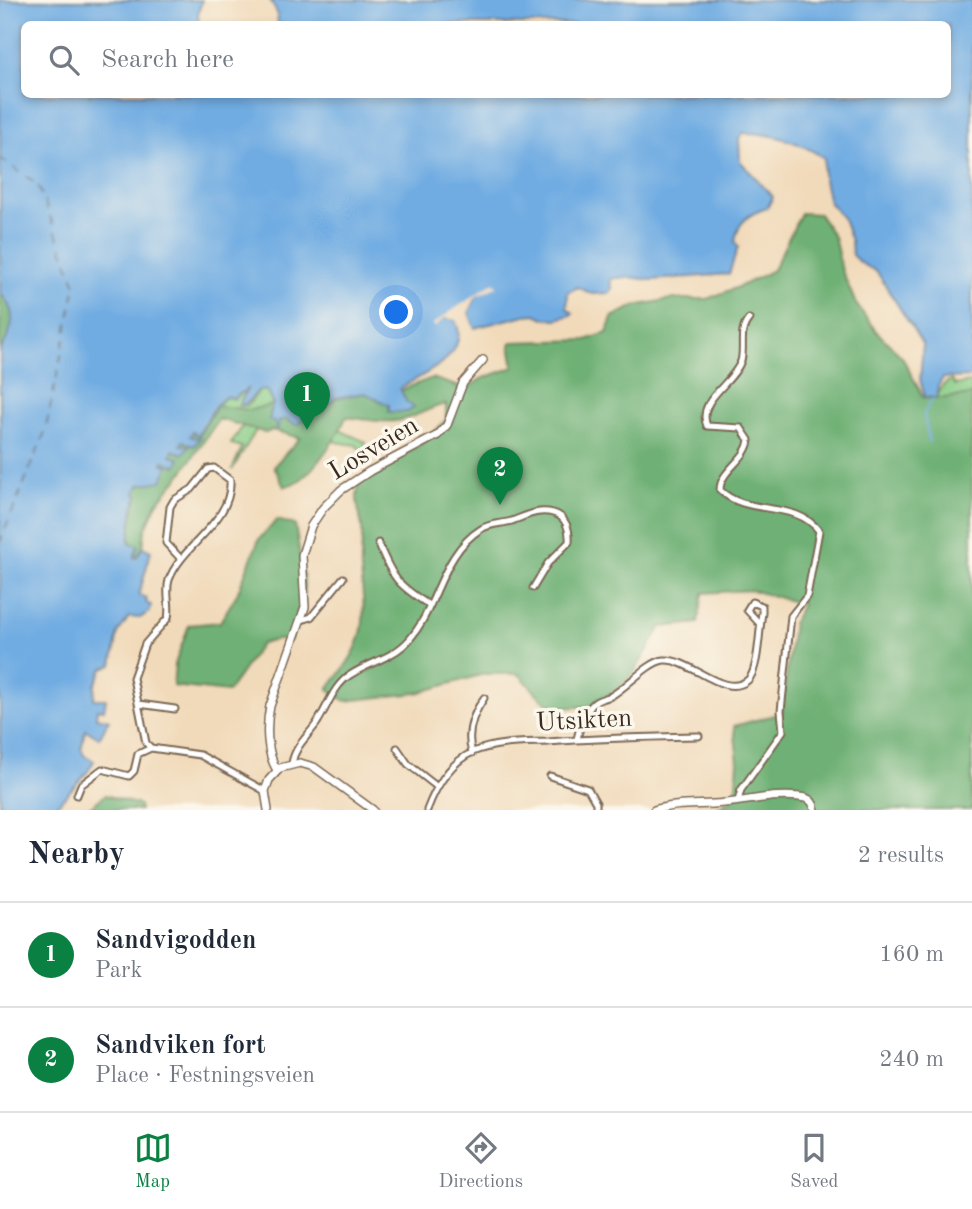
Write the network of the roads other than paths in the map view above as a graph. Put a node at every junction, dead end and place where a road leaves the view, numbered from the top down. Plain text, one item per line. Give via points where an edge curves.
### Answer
1 (749, 319) dead end
2 (483, 360) dead end
3 (378, 543) dead end
4 (181, 559) junction
5 (343, 578) dead end
6 (533, 588) dead end
7 (429, 605) junction
8 (302, 620) junction
9 (760, 624) dead end
10 (484, 698) dead end
11 (139, 704) junction
12 (174, 709) dead end
13 (699, 736) dead end
14 (577, 739) junction
15 (151, 748) junction
16 (397, 748) dead end
17 (472, 752) junction
18 (292, 763) junction
19 (277, 770) junction
20 (550, 776) dead end
21 (436, 786) junction
22 (265, 791) junction
23 (77, 794) dead end
24 (738, 801) junction
25 (268, 810) edge
26 (373, 810) edge
27 (427, 810) edge
28 (596, 810) edge
29 (654, 810) edge
30 (815, 810) edge

1 - 24 street via 737,369 706,409 707,426 741,428 749,440 720,487 734,499 798,514 818,531 807,596 790,616 783,731
2 - 8 street, Losveien via 463,383 447,425 438,435 370,471 323,508 303,548 306,591
3 - 7 street via 392,576
4 - 4 street via 227,500 230,480 214,468 170,507 166,543
4 - 11 street via 169,582 168,618 145,644 133,678
5 - 8 street, Losveien via 311,617
6 - 7 street via 548,563 569,542 567,524 552,512 534,512 479,529 446,568
7 - 18 street via 420,627 394,654 342,680
8 - 19 street, Losveien via 267,719
9 - 14 street via 750,679 738,686 727,685 663,660 597,701
10 - 17 street via 471,728
11 - 12 street
11 - 15 street via 146,743
13 - 14 street, Utsikten
14 - 17 street, Utsikten via 507,744
15 - 22 street via 200,755
15 - 23 street via 138,754 129,776 102,769 81,785
16 - 21 street via 408,764
17 - 21 street, Utsikten
18 - 19 street
18 - 26 street via 309,765
19 - 22 street
20 - 28 street via 588,789
21 - 27 street, Utsikten
22 - 25 street
24 - 29 street
24 - 30 street via 806,799

